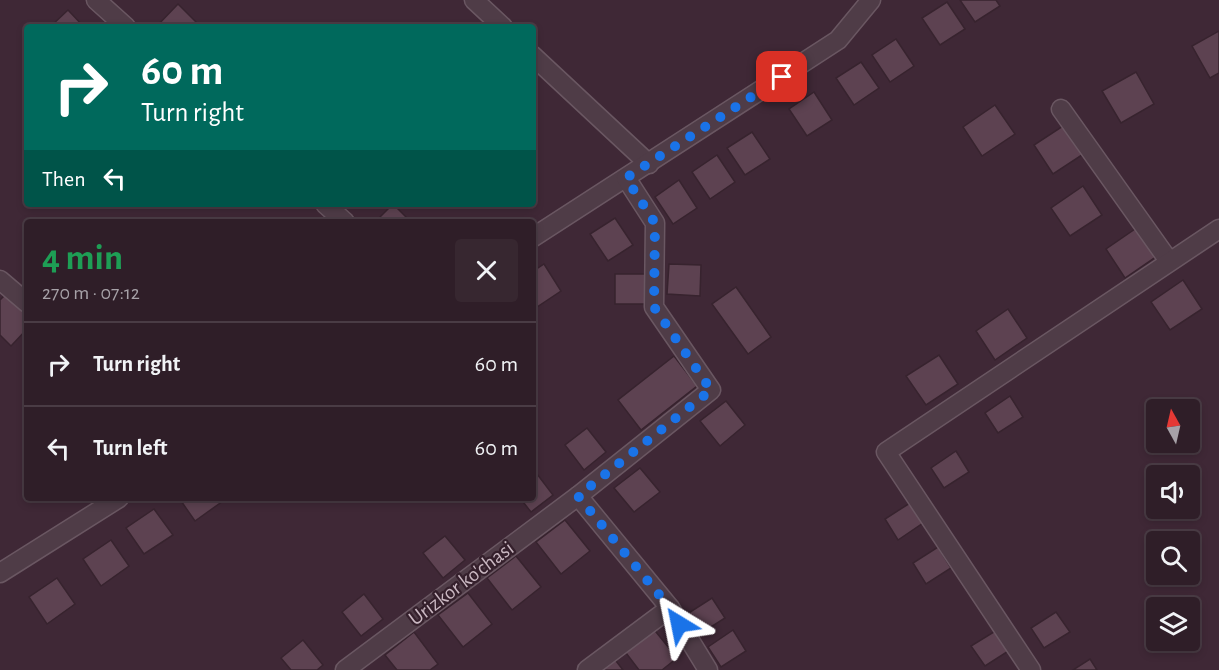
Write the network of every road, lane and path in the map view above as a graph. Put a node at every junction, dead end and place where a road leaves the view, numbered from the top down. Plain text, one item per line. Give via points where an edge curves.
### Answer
1 (96, 0) edge
2 (474, 0) edge
3 (863, 3) edge
4 (123, 24) edge
5 (500, 24) edge
6 (536, 59) edge
7 (1061, 109) dead end
8 (649, 164) junction
9 (626, 178) junction
10 (328, 207) edge
11 (342, 219) edge
12 (1219, 229) edge
13 (536, 235) edge
14 (1169, 261) junction
15 (0, 280) edge
16 (24, 300) edge
17 (578, 496) junction
18 (114, 501) edge
19 (0, 573) edge
20 (670, 608) junction
21 (345, 670) edge
22 (587, 670) edge
23 (708, 670) edge
24 (1031, 670) edge

1 - 4 street
2 - 5 street
3 - 8 street via 838,40
6 - 8 street
7 - 14 street
8 - 9 street
9 - 13 street
9 - 17 street, Urizkor ko'chasi via 655,223 654,307 711,390
10 - 11 street
12 - 14 street
14 - 24 street via 886,452
15 - 16 street
17 - 20 street
17 - 21 street, Urizkor ko'chasi
18 - 19 street
20 - 22 street
20 - 23 street

